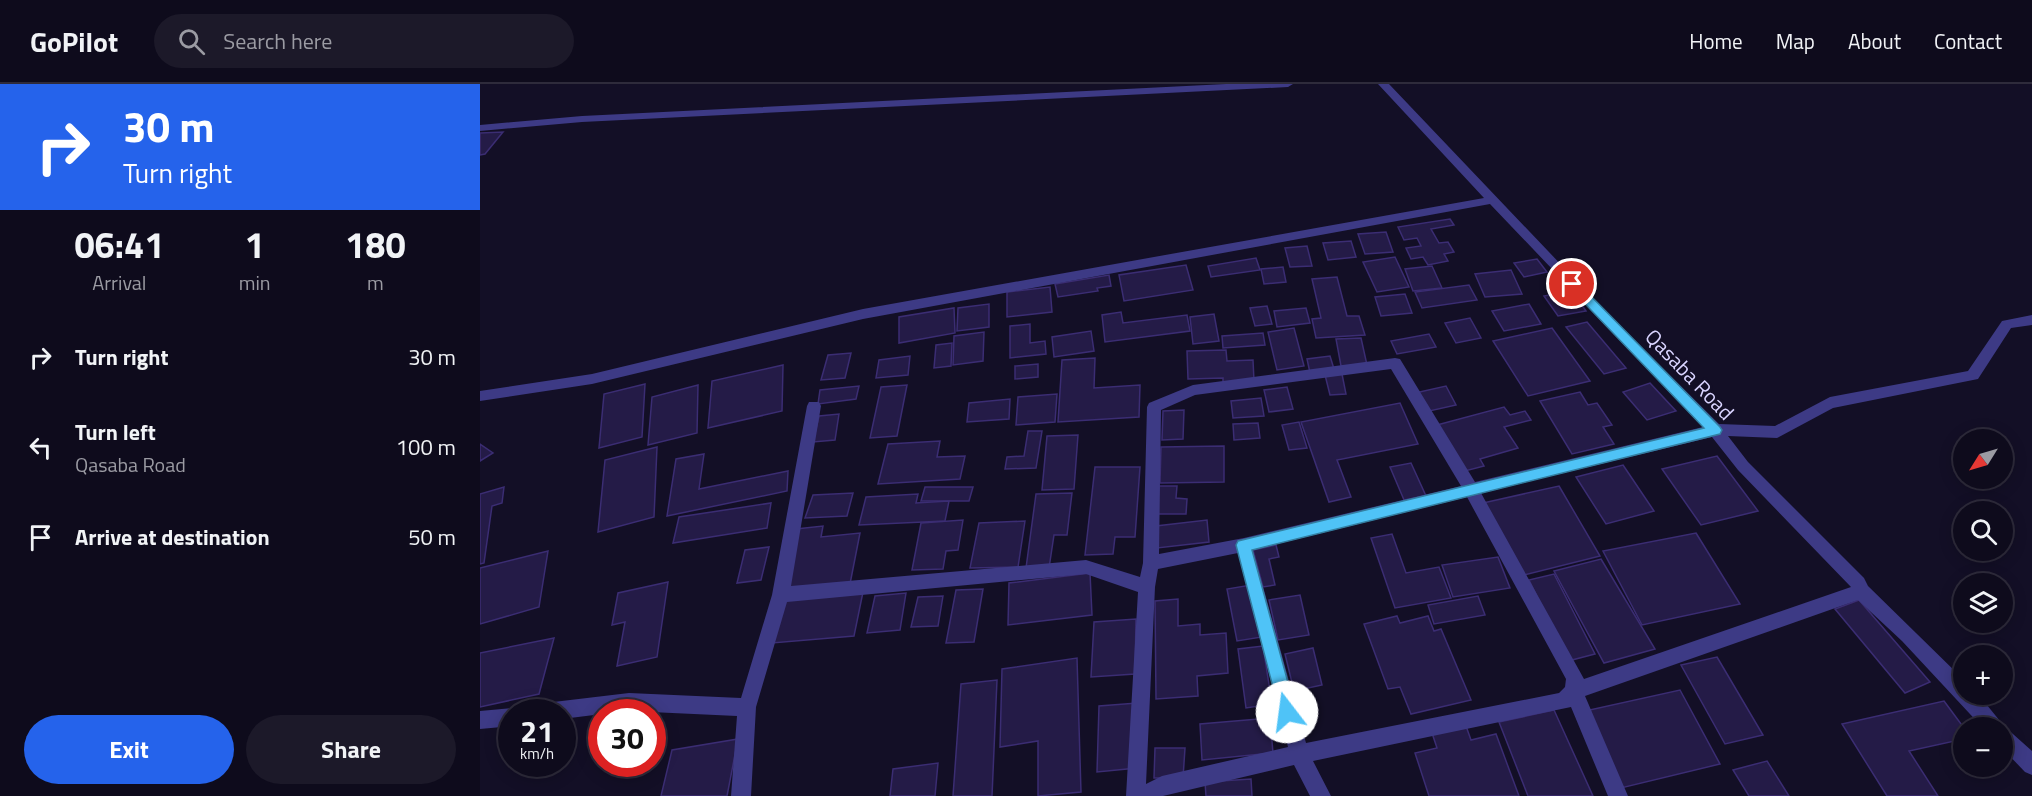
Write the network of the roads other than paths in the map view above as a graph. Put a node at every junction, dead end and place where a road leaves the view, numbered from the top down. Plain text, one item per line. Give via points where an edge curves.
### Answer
1 (1288, 84) edge
2 (1383, 84) edge
3 (480, 128) edge
4 (1494, 200) junction
5 (2032, 320) edge
6 (480, 396) edge
7 (814, 406) dead end
8 (1715, 430) junction
9 (1472, 491) junction
10 (1244, 545) junction
11 (1151, 563) junction
12 (1147, 587) junction
13 (1861, 591) junction
14 (781, 595) junction
15 (1953, 682) edge
16 (1574, 691) junction
17 (1974, 705) edge
18 (747, 707) junction
19 (576, 708) edge
20 (1986, 717) edge
21 (498, 718) edge
22 (480, 720) edge
23 (2013, 745) edge
24 (1299, 754) junction
25 (2032, 765) edge
26 (741, 796) edge
27 (1136, 796) edge
28 (1143, 796) edge
29 (1321, 796) edge
30 (1618, 796) edge

1 - 3 street via 582,119
2 - 4 street, Qasaba Road
4 - 6 street via 863,314 592,379
4 - 8 street, Qasaba Road
5 - 8 street via 2007,324 1973,375 1830,403 1778,432
7 - 14 street
8 - 9 street
8 - 13 street, Qasaba Road via 1743,466 1858,583
9 - 10 street
9 - 11 street via 1395,363 1193,390 1154,407
9 - 16 street via 1575,678
10 - 11 street
10 - 24 street
11 - 12 street
12 - 14 street via 1086,567
12 - 27 street
13 - 15 street, Qasaba Road
13 - 16 street
14 - 18 street
16 - 24 street via 1564,701
16 - 30 street
17 - 20 street, Qasaba Road
18 - 19 street via 629,702
18 - 26 street
21 - 22 street
23 - 25 street
24 - 28 street via 1162,786
24 - 29 street

